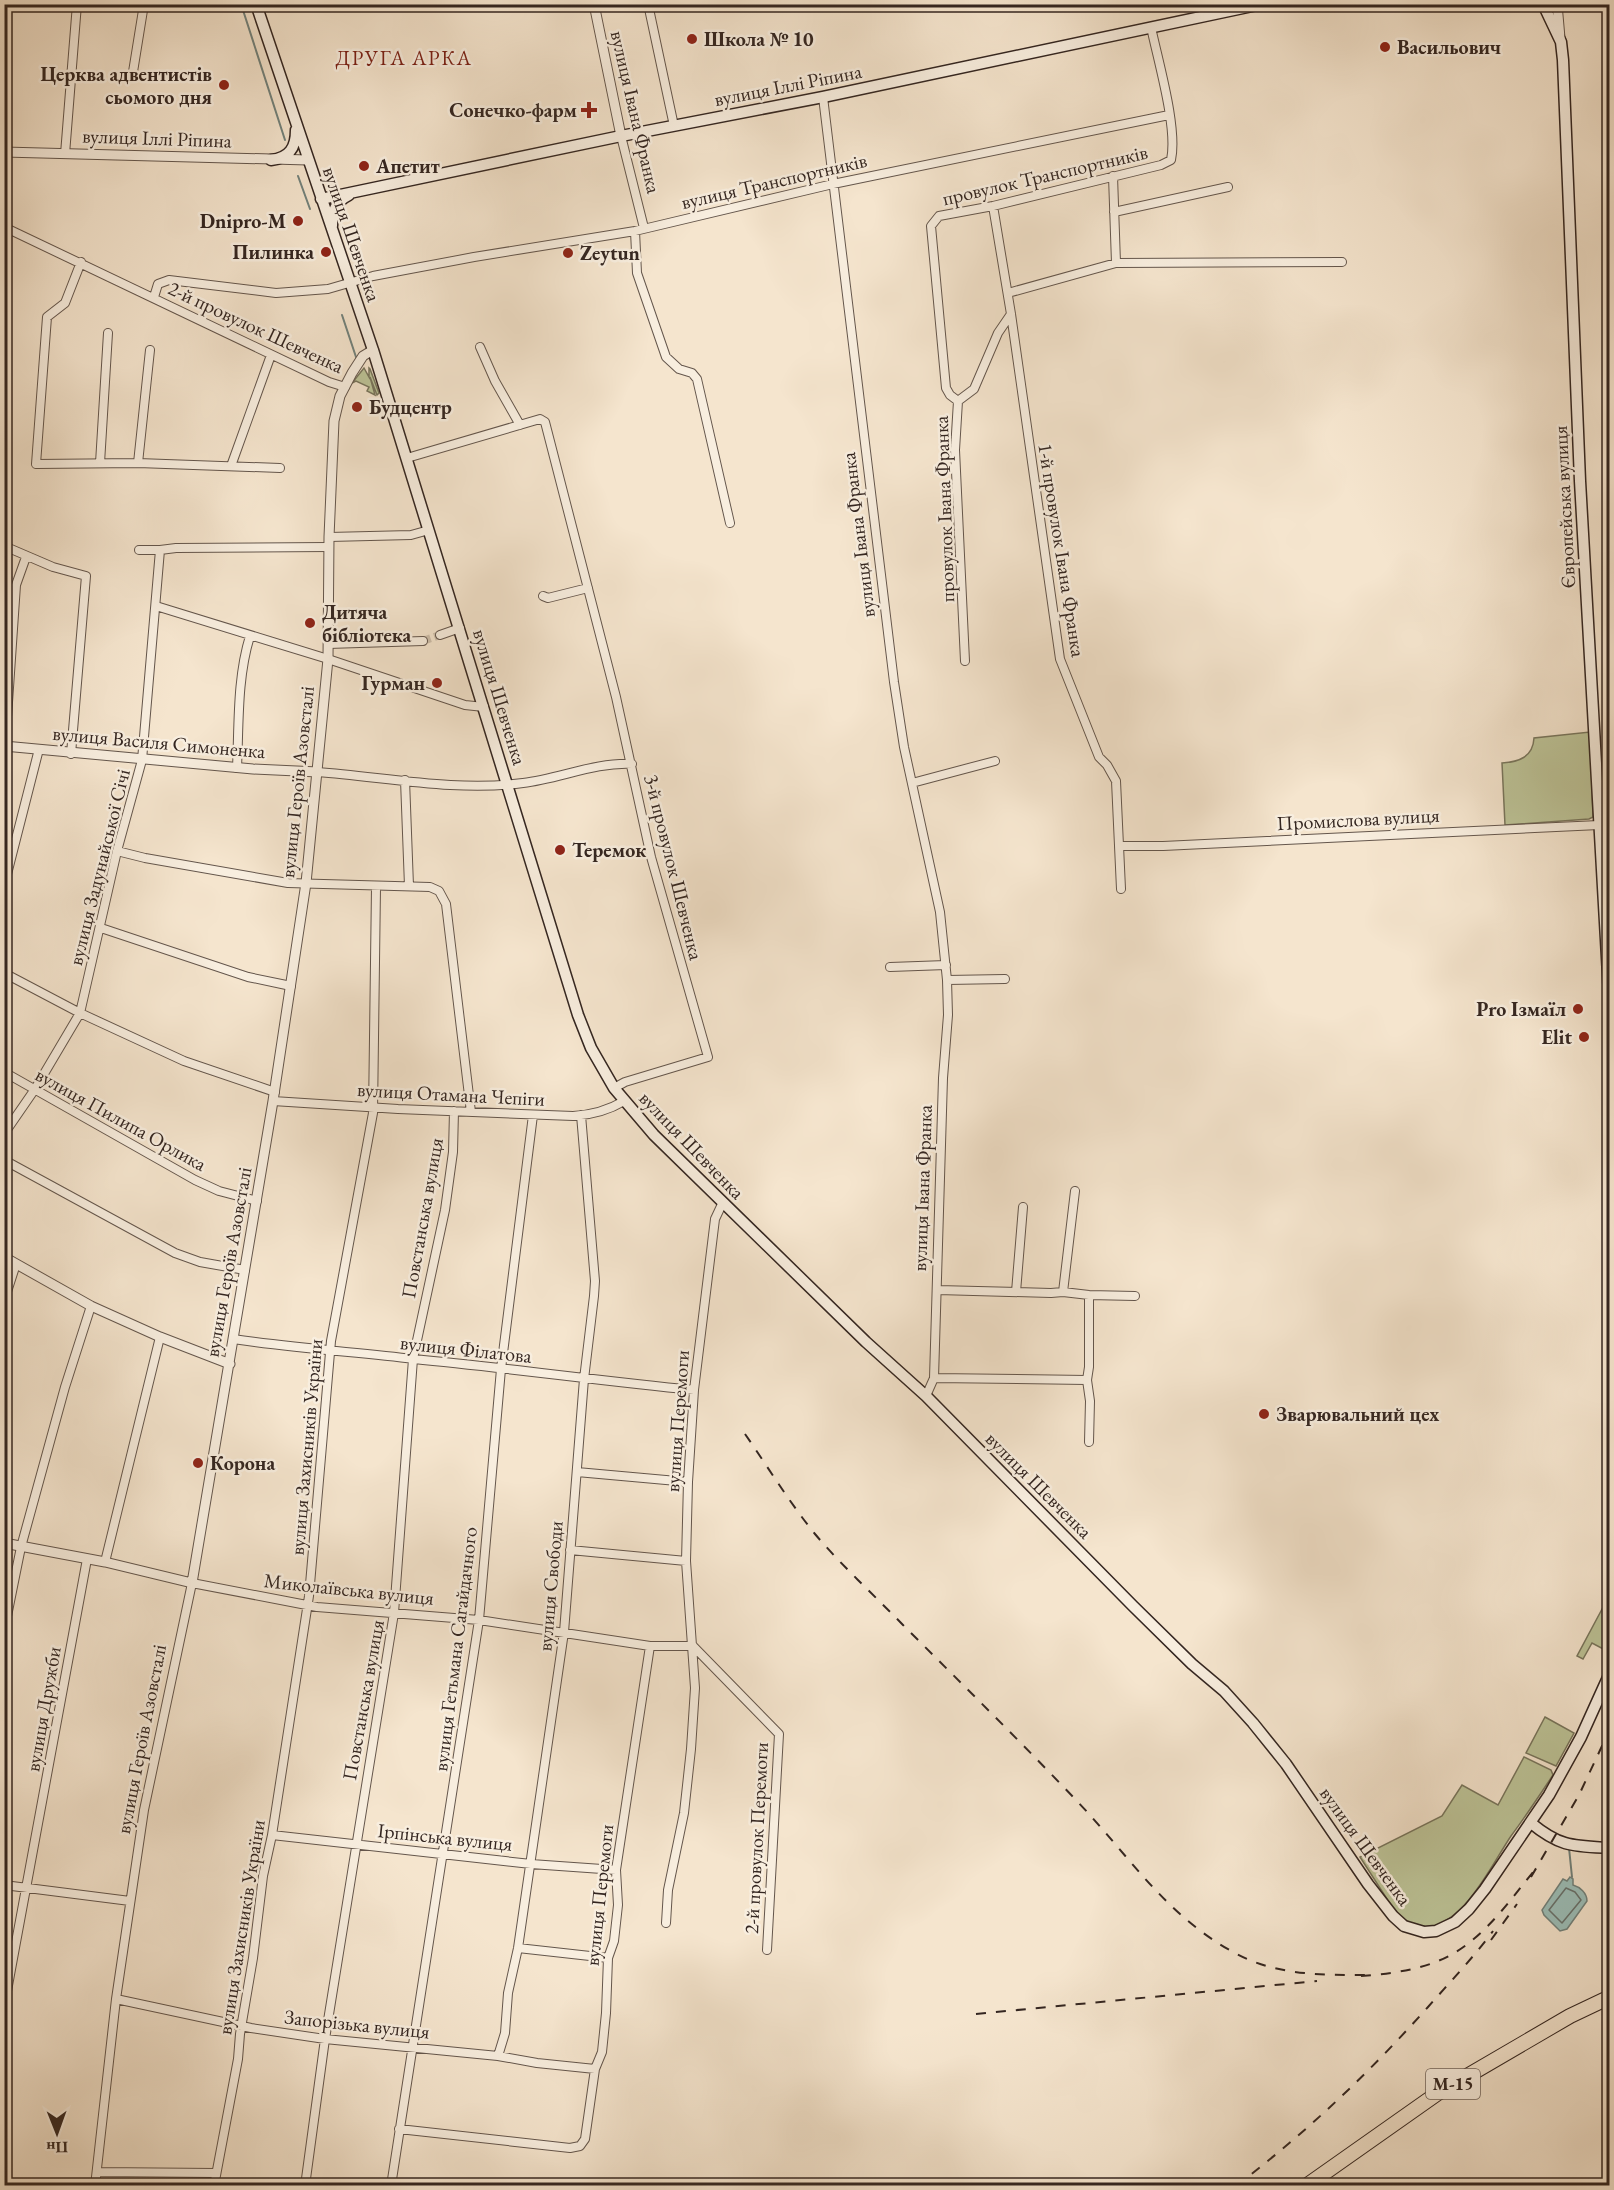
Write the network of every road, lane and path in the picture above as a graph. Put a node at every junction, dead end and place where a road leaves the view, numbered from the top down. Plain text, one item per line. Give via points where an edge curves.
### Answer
1 (77, 4) edge
2 (144, 4) edge
3 (256, 4) edge
4 (594, 4) edge
5 (648, 4) edge
6 (1262, 4) edge
7 (1542, 4) edge
8 (1557, 4) edge
9 (1151, 27) junction
10 (1561, 42) junction
11 (132, 78) dead end
12 (823, 97) junction
13 (1169, 115) junction
14 (296, 124) junction
15 (674, 126) junction
16 (621, 136) junction
17 (4, 152) edge
18 (64, 154) junction
19 (272, 160) junction
20 (308, 160) junction
21 (1113, 176) junction
22 (833, 184) junction
23 (1228, 187) dead end
24 (360, 191) junction
25 (321, 199) junction
26 (993, 206) junction
27 (1114, 212) junction
28 (934, 219) joint
29 (4, 226) edge
30 (644, 228) junction
31 (635, 231) junction
32 (333, 236) junction
33 (81, 262) junction
34 (1342, 262) dead end
35 (1116, 263) junction
36 (350, 282) junction
37 (1008, 292) junction
38 (154, 297) junction
39 (1011, 314) junction
40 (108, 333) dead end
41 (480, 348) dead end
42 (150, 350) dead end
43 (373, 351) junction
44 (271, 354) junction
45 (345, 387) junction
46 (958, 401) junction
47 (520, 425) junction
48 (407, 458) junction
49 (100, 463) junction
50 (138, 463) junction
51 (231, 466) junction
52 (280, 468) dead end
53 (730, 523) dead end
54 (429, 530) junction
55 (329, 537) junction
56 (4, 546) edge
57 (329, 547) junction
58 (139, 550) dead end
59 (160, 550) junction
60 (26, 557) junction
61 (588, 588) junction
62 (543, 596) dead end
63 (156, 606) junction
64 (460, 628) junction
65 (440, 635) tunnel mouth
66 (250, 636) junction
67 (423, 641) tunnel mouth
68 (328, 644) junction
69 (328, 659) junction
70 (965, 662) dead end
71 (484, 707) junction
72 (5, 746) edge
73 (39, 749) junction
74 (71, 754) junction
75 (142, 760) junction
76 (996, 761) dead end
77 (632, 764) junction
78 (237, 768) junction
79 (318, 772) junction
80 (405, 780) junction
81 (912, 783) junction
82 (507, 784) junction
83 (1599, 825) junction
84 (1119, 846) junction
85 (117, 851) junction
86 (306, 883) junction
87 (4, 886) edge
88 (376, 886) junction
89 (409, 886) junction
90 (1121, 889) dead end
91 (101, 928) junction
92 (946, 965) junction
93 (890, 967) dead end
94 (4, 973) edge
95 (1005, 979) dead end
96 (947, 980) junction
97 (291, 986) junction
98 (1610, 1011) edge
99 (80, 1013) junction
100 (4, 1072) edge
101 (614, 1088) junction
102 (35, 1089) junction
103 (274, 1097) junction
104 (624, 1101) junction
105 (373, 1108) junction
106 (454, 1111) junction
107 (471, 1112) junction
108 (532, 1115) junction
109 (581, 1115) junction
110 (4, 1134) edge
111 (4, 1160) edge
112 (1075, 1191) dead end
113 (257, 1200) junction
114 (723, 1202) junction
115 (1023, 1207) dead end
116 (4, 1257) edge
117 (16, 1264) junction
118 (245, 1270) junction
119 (938, 1290) junction
120 (1016, 1292) junction
121 (1063, 1292) junction
122 (1089, 1295) junction
123 (1136, 1296) dead end
124 (4, 1301) edge
125 (91, 1306) junction
126 (160, 1337) junction
127 (233, 1339) junction
128 (330, 1352) junction
129 (413, 1359) junction
130 (230, 1364) junction
131 (501, 1369) junction
132 (934, 1378) junction
133 (584, 1379) junction
134 (1087, 1380) junction
135 (694, 1390) junction
136 (926, 1396) junction
137 (1089, 1442) dead end
138 (577, 1472) junction
139 (688, 1482) junction
140 (4, 1543) edge
141 (21, 1547) junction
142 (570, 1550) junction
143 (87, 1558) junction
144 (687, 1561) junction
145 (105, 1562) junction
146 (192, 1583) junction
147 (307, 1606) junction
148 (394, 1613) junction
149 (479, 1620) junction
150 (4, 1631) edge
151 (564, 1632) junction
152 (650, 1646) junction
153 (693, 1646) junction
154 (1610, 1673) edge
155 (1531, 1824) junction
156 (272, 1835) junction
157 (356, 1844) junction
158 (1610, 1848) edge
159 (444, 1853) junction
160 (531, 1864) junction
161 (616, 1870) junction
162 (4, 1885) edge
163 (27, 1888) junction
164 (130, 1901) junction
165 (666, 1923) dead end
166 (518, 1948) junction
167 (766, 1950) dead end
168 (608, 1958) junction
169 (1610, 1997) edge
170 (116, 1999) junction
171 (4, 2007) edge
172 (241, 2026) junction
173 (325, 2039) junction
174 (412, 2047) junction
175 (498, 2056) junction
176 (596, 2069) junction
177 (399, 2128) junction
178 (97, 2172) junction
179 (216, 2173) junction
180 (95, 2186) edge
181 (214, 2186) edge
182 (305, 2186) edge
183 (391, 2186) edge
184 (1306, 2186) edge

1 - 18 street
2 - 11 street
3 - 14 main road, вулиця Шевченка
4 - 16 street, вулиця Івана Франка
5 - 15 street
6 - 9 main road, вулиця Іллі Ріпина
7 - 10 main road, Європейська вулиця
8 - 10 street
9 - 12 main road, вулиця Іллі Ріпина
9 - 13 street, провулок Транспортників
10 - 83 main road, Європейська вулиця
12 - 15 main road, вулиця Іллі Ріпина
12 - 22 street, вулиця Івана Франка
13 - 21 street, провулок Транспортників via 1171,160
13 - 22 street, вулиця Транспортників
14 - 19 main road via 292,150
14 - 20 main road, вулиця Шевченка
15 - 16 main road, вулиця Іллі Ріпина
16 - 24 main road, вулиця Іллі Ріпина
16 - 30 street, вулиця Івана Франка
17 - 18 street, вулиця Іллі Ріпина
18 - 19 street, вулиця Іллі Ріпина
19 - 20 street, вулиця Іллі Ріпина
20 - 25 main road, вулиця Шевченка
21 - 26 street, провулок Транспортників
21 - 27 street
22 - 30 street, вулиця Транспортників
22 - 81 street, вулиця Івана Франка via 894,682
23 - 27 street
24 - 25 main road, вулиця Іллі Ріпина
24 - 32 main road via 344,198 335,208
25 - 32 main road, вулиця Шевченка
26 - 28 street, провулок Транспортників
26 - 37 street, 1-й провулок Івана Франка
27 - 35 street
28 - 46 street, провулок Івана Франка via 931,226 946,388
29 - 33 street, 2-й провулок Шевченка
30 - 31 street, вулиця Транспортників
31 - 36 street, вулиця Транспортників
31 - 53 street via 637,273 666,357 697,379
32 - 36 main road, вулиця Шевченка
33 - 38 street, 2-й провулок Шевченка
33 - 49 street via 65,303 47,317 35,462
34 - 35 street
35 - 37 street
36 - 38 street, 2-й провулок Шевченка via 328,289 276,293 169,280 158,284
36 - 43 main road, вулиця Шевченка
37 - 39 street, 1-й провулок Івана Франка
38 - 44 street, 2-й провулок Шевченка
39 - 46 street via 998,333 974,389
39 - 84 street, 1-й провулок Івана Франка via 1060,659 1099,757 1116,781
40 - 49 street
41 - 47 street
42 - 50 street
43 - 45 street, вулиця Героїв Азовсталі via 360,359
43 - 48 main road, вулиця Шевченка
44 - 45 street, 2-й провулок Шевченка
44 - 51 street
45 - 55 street, вулиця Героїв Азовсталі via 334,421
46 - 70 street, провулок Івана Франка via 955,450
47 - 48 street, 3-й провулок Шевченка
47 - 61 street, 3-й провулок Шевченка via 540,419 545,422
48 - 54 main road, вулиця Шевченка
49 - 50 street
50 - 51 street
51 - 52 street
54 - 55 street via 411,535
54 - 64 main road, вулиця Шевченка
55 - 57 street, вулиця Героїв Азовсталі
56 - 60 street
57 - 59 street
57 - 68 street, вулиця Героїв Азовсталі
58 - 59 street
59 - 63 street, вулиця Задунайської Січі
60 - 72 street via 16,585
60 - 74 street via 86,576
61 - 62 street
61 - 77 street, 3-й провулок Шевченка
63 - 66 street
63 - 75 street, вулиця Задунайської Січі
64 - 65 street
64 - 71 main road, вулиця Шевченка
66 - 69 street
66 - 78 street via 241,683
67 - 68 street
68 - 69 street, вулиця Героїв Азовсталі
69 - 71 street via 465,705
69 - 79 street, вулиця Героїв Азовсталі
71 - 82 main road, вулиця Шевченка
72 - 73 street, вулиця Василя Симоненка
73 - 74 street, вулиця Василя Симоненка
73 - 87 street
74 - 75 street, вулиця Василя Симоненка
75 - 78 street, вулиця Василя Симоненка
75 - 85 street, вулиця Задунайської Січі
76 - 81 street
77 - 82 street, вулиця Василя Симоненка
77 - 101 street, 3-й провулок Шевченка via 651,857 708,1058
78 - 79 street, вулиця Василя Симоненка
79 - 80 street, вулиця Василя Симоненка
79 - 86 street, вулиця Героїв Азовсталі
80 - 82 street, вулиця Василя Симоненка via 452,785
80 - 89 street
81 - 92 street, вулиця Івана Франка via 940,912
82 - 101 main road, вулиця Шевченка via 578,1015
83 - 84 street, Промислова вулиця
83 - 98 main road, Європейська вулиця
84 - 90 street, 1-й провулок Івана Франка
85 - 86 street
85 - 91 street, вулиця Задунайської Січі
86 - 88 street
86 - 97 street, вулиця Героїв Азовсталі
88 - 89 street
88 - 105 street, вулиця Захисників України
89 - 107 street via 435,888 446,904
91 - 97 street via 248,977
91 - 99 street, вулиця Задунайської Січі
92 - 93 street
92 - 96 street, вулиця Івана Франка
94 - 99 street, вулиця Отамана Чепіги
95 - 96 street
96 - 119 street, вулиця Івана Франка
97 - 103 street, вулиця Героїв Азовсталі
99 - 102 street, вулиця Задунайської Січі
99 - 103 street, вулиця Отамана Чепіги
100 - 102 street, вулиця Пилипа Орлика
101 - 104 main road, вулиця Шевченка
102 - 110 street, вулиця Задунайської Січі
102 - 113 street, вулиця Пилипа Орлика via 195,1180 219,1191
103 - 105 street, вулиця Отамана Чепіги
103 - 113 street, вулиця Героїв Азовсталі
104 - 109 street, вулиця Отамана Чепіги
104 - 114 main road, вулиця Шевченка
105 - 106 street, вулиця Отамана Чепіги
105 - 128 street, вулиця Захисників України
106 - 107 street, вулиця Отамана Чепіги
106 - 129 street, Повстанська вулиця via 445,1210
107 - 108 street, вулиця Отамана Чепіги
108 - 109 street, вулиця Отамана Чепіги
108 - 131 street, вулиця Гетьмана Сагайдачного
109 - 133 street, вулиця Свободи via 595,1281
111 - 118 street via 175,1253
112 - 121 street
113 - 118 street, вулиця Героїв Азовсталі
114 - 135 street, вулиця Перемоги via 715,1219
114 - 136 main road, вулиця Шевченка
115 - 120 street
116 - 117 street
117 - 124 street
117 - 125 street
118 - 127 street, вулиця Героїв Азовсталі
119 - 120 street
119 - 132 street, вулиця Івана Франка
120 - 121 street
121 - 122 street
122 - 123 street
122 - 134 street
125 - 126 street
125 - 141 street
126 - 130 street
126 - 145 street
127 - 128 street, вулиця Філатова
127 - 130 street, вулиця Героїв Азовсталі
128 - 129 street, вулиця Філатова
128 - 147 street, вулиця Захисників України
129 - 131 street, вулиця Філатова
129 - 148 street, Повстанська вулиця
130 - 146 street, вулиця Героїв Азовсталі
131 - 133 street, вулиця Філатова
131 - 149 street, вулиця Гетьмана Сагайдачного
132 - 134 street
132 - 136 street, вулиця Івана Франка
133 - 135 street, вулиця Філатова
133 - 138 street, вулиця Свободи
134 - 137 street
135 - 139 street, вулиця Перемоги
136 - 155 main road, вулиця Шевченка via 1253,1723 1286,1764 1368,1884 1404,1926 1437,1931 1455,1922 1485,1889
138 - 139 street
138 - 142 street, вулиця Свободи
139 - 144 street, вулиця Перемоги
140 - 141 street, Миколаївська вулиця
141 - 143 street, Миколаївська вулиця
141 - 150 street
142 - 144 street
142 - 151 street, вулиця Свободи
143 - 145 street, Миколаївська вулиця
143 - 163 street, вулиця Дружби
144 - 153 street, вулиця Перемоги
145 - 146 street, Миколаївська вулиця
146 - 147 street, Миколаївська вулиця
146 - 164 street, вулиця Героїв Азовсталі via 144,1810
147 - 148 street, Миколаївська вулиця
147 - 156 street, вулиця Захисників України
148 - 149 street, Миколаївська вулиця
148 - 157 street, Повстанська вулиця
149 - 151 street, Миколаївська вулиця
149 - 159 street, вулиця Гетьмана Сагайдачного
151 - 152 street, Миколаївська вулиця
151 - 160 street, вулиця Свободи
152 - 153 street, Миколаївська вулиця
152 - 161 street, вулиця Перемоги
153 - 165 street via 691,1749
153 - 167 street, 2-й провулок Перемоги via 779,1734
154 - 155 main road via 1581,1737
155 - 158 main road via 1569,1846
156 - 157 street, Ірпінська вулиця
156 - 172 street, вулиця Захисників України
157 - 159 street, Ірпінська вулиця
157 - 173 street, Повстанська вулиця
159 - 160 street, Ірпінська вулиця
159 - 174 street, вулиця Гетьмана Сагайдачного
160 - 161 street, Ірпінська вулиця
160 - 166 street, вулиця Свободи
161 - 168 street, вулиця Перемоги via 618,1905
162 - 163 street
163 - 164 street
163 - 171 street, вулиця Дружби
164 - 170 street, вулиця Героїв Азовсталі
166 - 168 street
166 - 175 street, вулиця Свободи
168 - 176 street, вулиця Перемоги via 602,2052
169 - 184 highway, М-15 via 1438,2093
170 - 172 street, Запорізька вулиця
170 - 178 street, вулиця Героїв Азовсталі
172 - 173 street, Запорізька вулиця
172 - 179 street, вулиця Захисників України
173 - 174 street, Запорізька вулиця
173 - 182 street, Повстанська вулиця
174 - 175 street, Запорізька вулиця
174 - 177 street, вулиця Гетьмана Сагайдачного
175 - 176 street, Запорізька вулиця
176 - 177 street, вулиця Перемоги via 585,2139 580,2146 563,2148
177 - 183 street, вулиця Гетьмана Сагайдачного
178 - 179 street
178 - 180 street, вулиця Героїв Азовсталі
179 - 181 street, вулиця Захисників України

